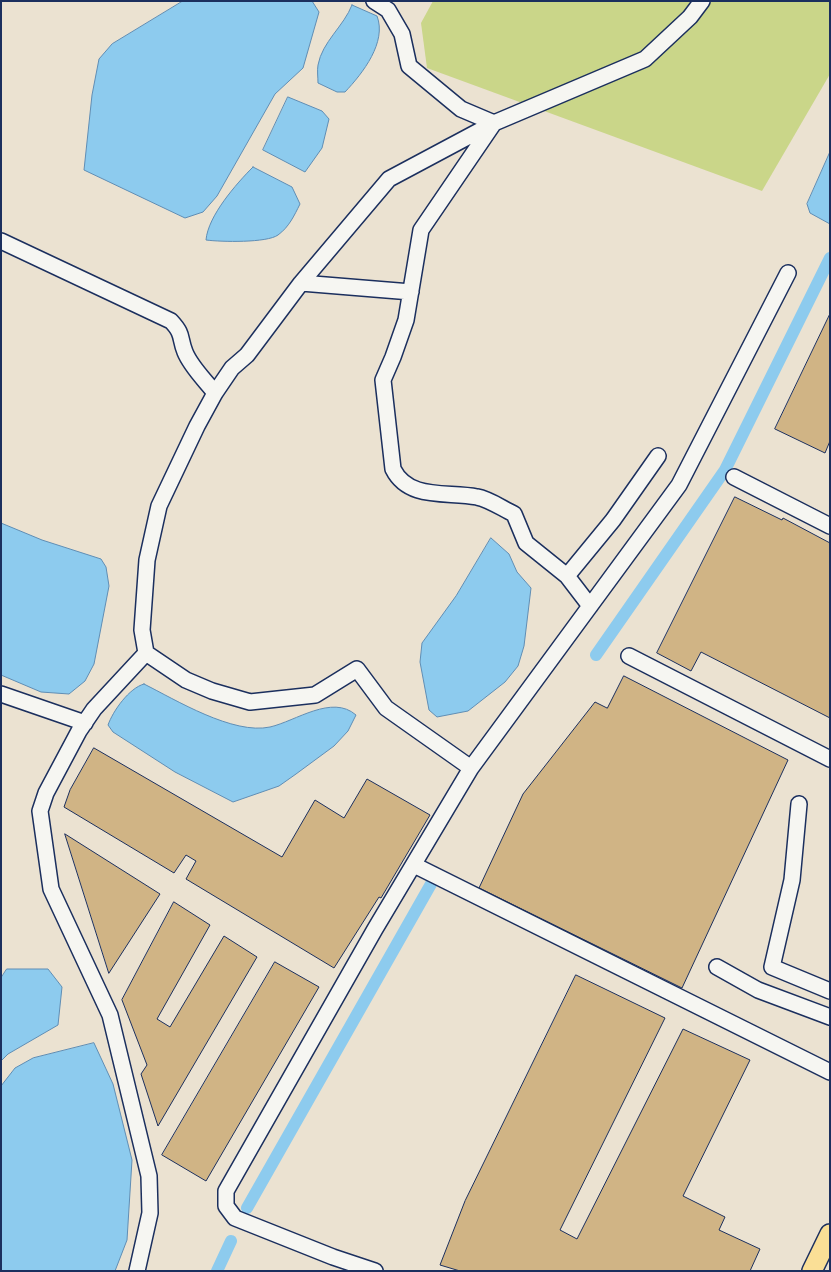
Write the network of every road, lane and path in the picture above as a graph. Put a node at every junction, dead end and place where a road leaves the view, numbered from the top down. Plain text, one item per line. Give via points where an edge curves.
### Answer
1 (374, 1) edge
2 (702, 1) edge
3 (494, 123) junction
4 (1, 241) edge
5 (788, 273) dead end
6 (302, 283) junction
7 (411, 292) junction
8 (215, 392) junction
9 (658, 456) dead end
10 (734, 477) dead end
11 (830, 526) edge
12 (567, 576) junction
13 (590, 606) junction
14 (146, 653) junction
15 (629, 656) dead end
16 (1, 694) edge
17 (85, 723) junction
18 (830, 759) edge
19 (472, 768) junction
20 (799, 804) dead end
21 (414, 865) junction
22 (717, 967) dead end
23 (830, 991) edge
24 (830, 1017) edge
25 (830, 1072) edge
26 (830, 1234) edge
27 (137, 1271) edge
28 (375, 1271) edge
29 (812, 1271) edge

1 - 3 street via 388,10 402,34 409,66 461,109
2 - 3 street via 690,17 645,59
3 - 6 street via 389,179
3 - 7 street via 421,230
4 - 8 street via 171,321 180,330 185,352 193,365
5 - 13 street via 679,485
6 - 7 street
6 - 8 street
7 - 12 street via 406,320 394,357 383,380 393,469 397,478 420,492 478,497 514,514 526,542
8 - 14 street via 159,506 147,560 142,630
9 - 12 street via 613,520
10 - 11 street
12 - 13 street
13 - 19 street
14 - 17 street
14 - 19 street via 186,680 212,692 250,702 315,695 357,670 386,708
15 - 18 street
16 - 17 street
17 - 27 street via 46,793 40,811 51,889 110,1015 149,1176 150,1213
19 - 21 street
20 - 23 street via 792,880 772,967
21 - 25 street
21 - 28 street via 226,1191 226,1206 235,1218
22 - 24 street via 758,990
26 - 29 main road

